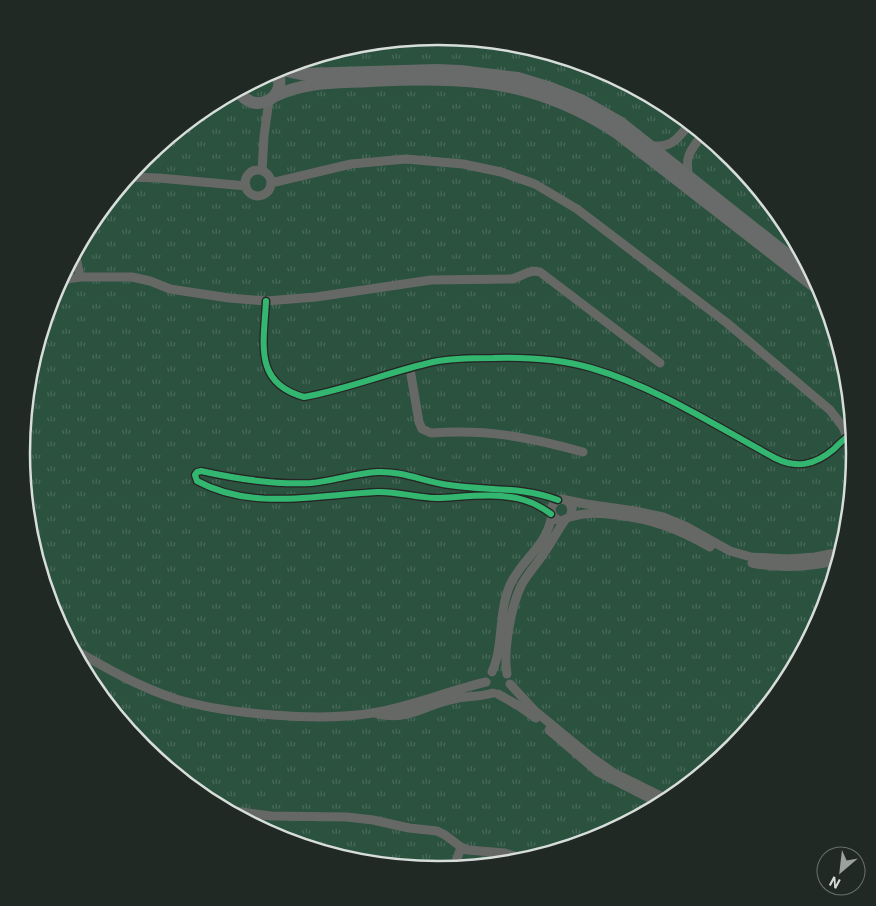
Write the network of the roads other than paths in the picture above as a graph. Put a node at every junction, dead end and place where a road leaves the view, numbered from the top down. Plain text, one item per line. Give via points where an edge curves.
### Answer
1 (293, 72) edge
2 (279, 78) edge
3 (242, 96) edge
4 (271, 99) junction
5 (686, 129) edge
6 (699, 140) edge
7 (649, 145) junction
8 (262, 171) junction
9 (138, 177) edge
10 (690, 177) junction
11 (271, 184) junction
12 (246, 186) junction
13 (77, 263) edge
14 (799, 264) edge
15 (80, 277) junction
16 (69, 279) edge
17 (808, 281) edge
18 (266, 300) junction
19 (660, 363) dead end
20 (410, 369) junction
21 (845, 429) edge
22 (845, 439) edge
23 (583, 452) dead end
24 (562, 500) junction
25 (552, 514) junction
26 (567, 518) junction
27 (833, 554) edge
28 (831, 561) edge
29 (84, 655) edge
30 (492, 672) junction
31 (507, 674) junction
32 (486, 682) junction
33 (510, 684) junction
34 (496, 694) junction
35 (421, 706) junction
36 (541, 719) junction
37 (660, 795) edge
38 (652, 800) edge
39 (246, 813) edge
40 (461, 847) junction
41 (510, 855) edge
42 (457, 860) edge

1 - 7 street via 460,71 518,78 581,100 621,123
2 - 4 street via 280,84
3 - 4 street via 255,103
4 - 8 street
4 - 17 street via 294,88 317,83 418,79 490,82 542,95 580,111 617,133
5 - 7 street via 672,144 661,147
6 - 10 street via 687,158
7 - 10 street
8 - 11 street via 270,177
8 - 12 street via 249,174
9 - 12 street
10 - 14 street
11 - 12 street via 269,191 262,196 250,193
11 - 21 street via 351,164 406,159 463,164 535,184 577,209 727,322 830,410
13 - 15 street
15 - 16 street
15 - 18 street via 132,277 170,289
18 - 19 street via 316,297 431,280 511,279 536,271
18 - 20 street via 264,361 272,378 286,390 304,397
20 - 22 street via 433,362 494,358 541,360 590,368 644,388 792,465 818,460
20 - 23 street via 419,422 426,431 510,435
24 - 25 street via 551,507
24 - 25 street via 512,489 446,485 394,472 369,472 296,483 259,481 201,471 195,475 197,481 214,489 247,496 302,499 378,492 426,498 505,496 527,501
24 - 26 street via 570,503 572,510
24 - 27 street via 663,517 730,551 751,557 788,559
25 - 26 street via 558,520
25 - 30 street via 542,543 508,590
26 - 28 street via 599,513 655,521 723,553 758,564 792,566
26 - 31 street via 517,594 508,637
29 - 35 street via 141,685 202,705 331,716
30 - 31 street via 502,670
30 - 32 street
31 - 33 street
32 - 34 street
32 - 35 street via 450,691
33 - 34 street via 505,692
33 - 36 street
34 - 35 street
34 - 36 street
36 - 37 street via 602,765
36 - 38 street via 598,772
39 - 40 street via 373,820 437,831
40 - 41 street
40 - 42 street

